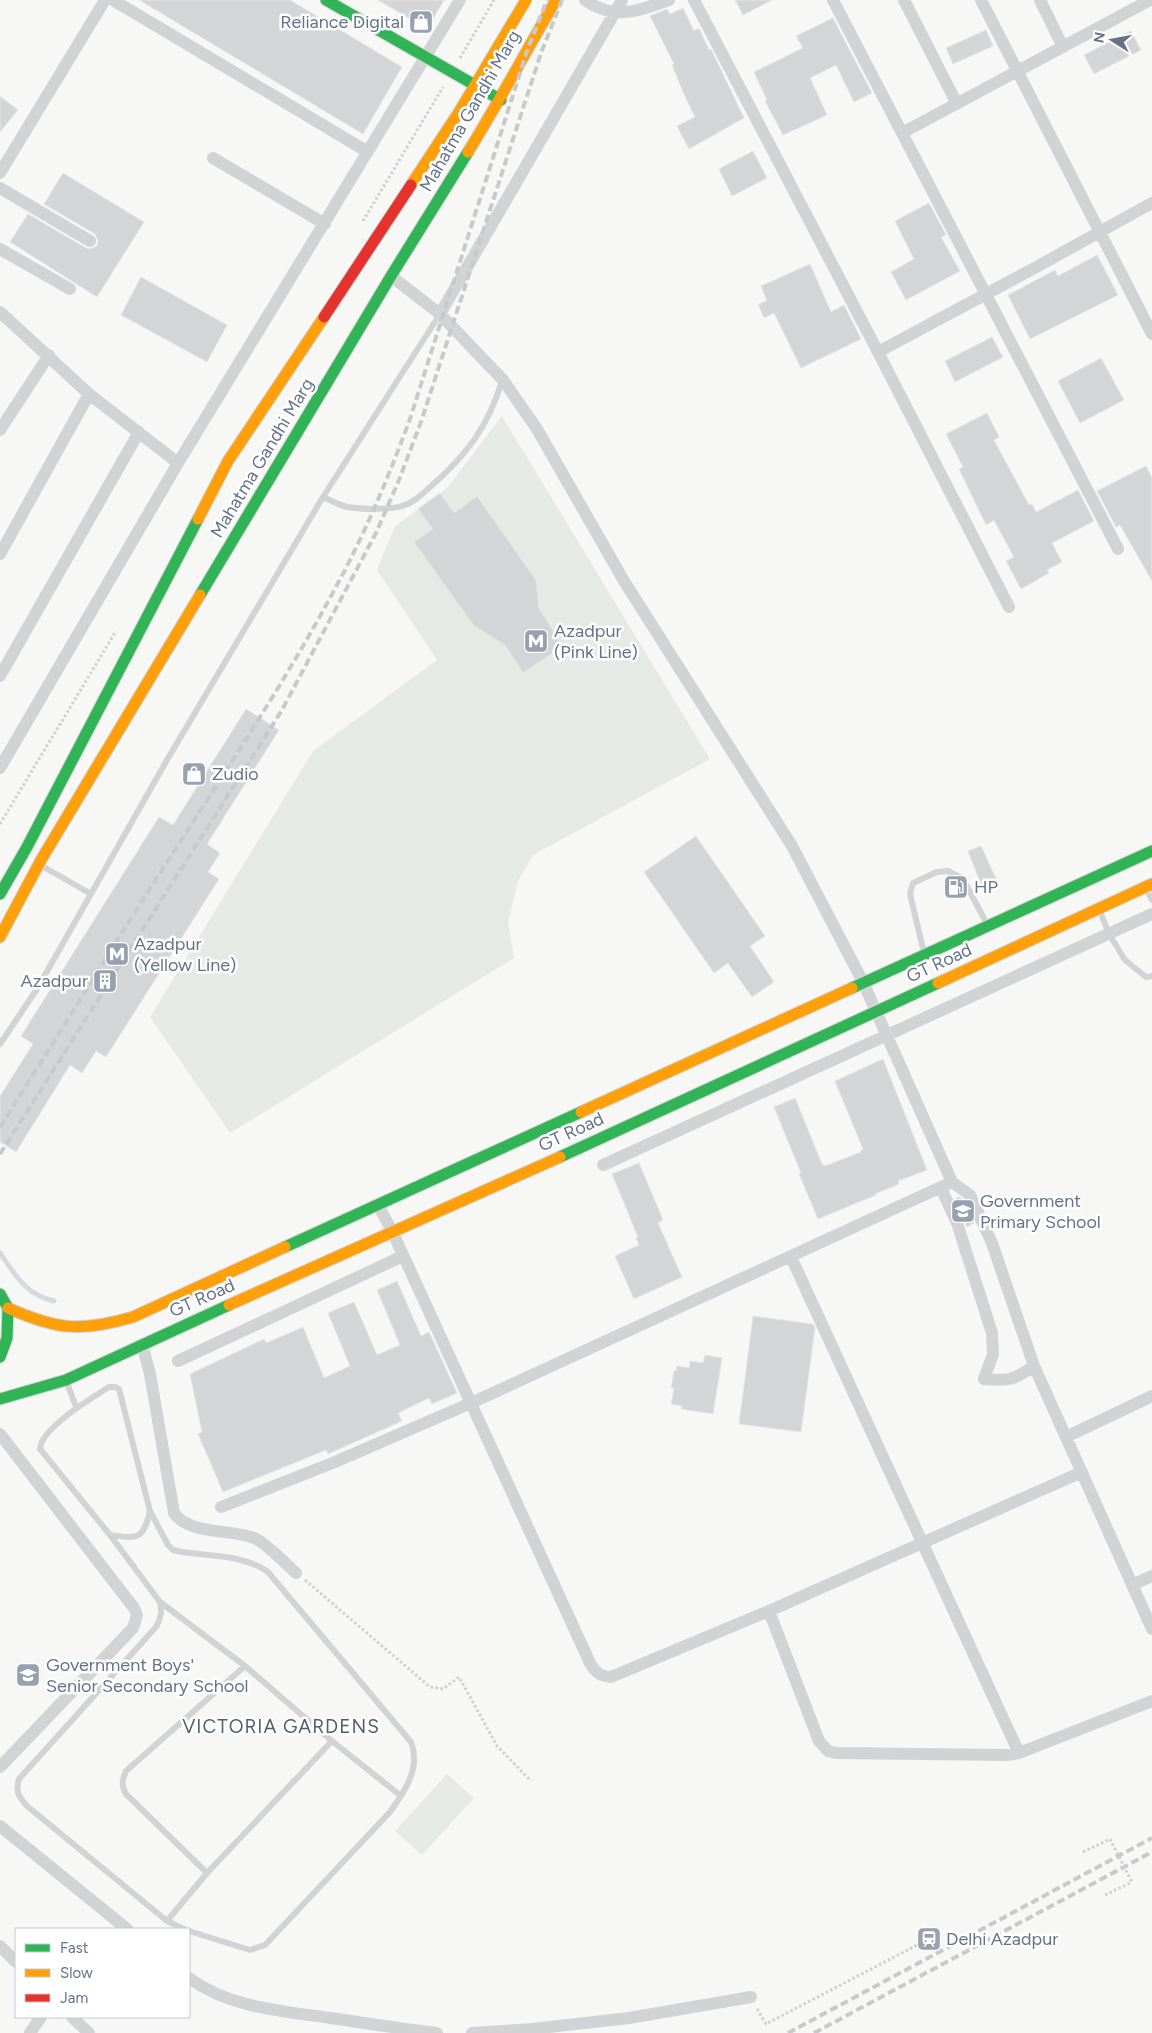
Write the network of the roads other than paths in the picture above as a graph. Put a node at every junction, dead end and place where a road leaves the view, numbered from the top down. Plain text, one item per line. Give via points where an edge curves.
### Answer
1 (105, 0) edge
2 (114, 0) edge
3 (326, 0) edge
4 (460, 0) edge
5 (526, 0) edge
6 (556, 0) edge
7 (585, 0) edge
8 (622, 0) edge
9 (669, 0) edge
10 (694, 0) edge
11 (833, 0) edge
12 (904, 0) edge
13 (980, 0) edge
14 (1040, 0) edge
15 (1151, 1) edge
16 (615, 14) junction
17 (1063, 47) junction
18 (426, 58) junction
19 (1018, 72) junction
20 (475, 85) junction
21 (501, 100) junction
22 (957, 104) junction
23 (902, 133) junction
24 (368, 152) junction
25 (213, 158) dead end
26 (0, 173) edge
27 (0, 188) edge
28 (1152, 203) edge
29 (325, 224) junction
30 (1100, 231) junction
31 (90, 241) dead end
32 (0, 249) edge
33 (391, 276) junction
34 (70, 289) dead end
35 (986, 295) junction
36 (0, 312) edge
37 (440, 314) junction
38 (1152, 334) edge
39 (878, 352) junction
40 (49, 356) junction
41 (503, 380) junction
42 (89, 394) junction
43 (0, 430) edge
44 (139, 432) junction
45 (178, 463) junction
46 (323, 497) junction
47 (1118, 549) dead end
48 (0, 554) edge
49 (1009, 607) dead end
50 (0, 676) edge
51 (0, 768) edge
52 (1152, 851) edge
53 (39, 864) junction
54 (1149, 886) edge
55 (0, 894) edge
56 (91, 894) junction
57 (1152, 900) edge
58 (1099, 909) junction
59 (1152, 914) edge
60 (987, 926) junction
61 (1109, 934) junction
62 (0, 937) edge
63 (925, 954) junction
64 (1152, 976) edge
65 (864, 982) junction
66 (877, 1012) junction
67 (886, 1035) junction
68 (0, 1044) edge
69 (603, 1165) dead end
70 (947, 1185) junction
71 (378, 1205) junction
72 (393, 1233) junction
73 (403, 1256) junction
74 (791, 1256) junction
75 (0, 1294) edge
76 (8, 1308) junction
77 (142, 1344) junction
78 (0, 1357) edge
79 (178, 1361) dead end
80 (1034, 1366) junction
81 (66, 1380) junction
82 (1152, 1396) edge
83 (0, 1399) edge
84 (471, 1403) junction
85 (76, 1407) junction
86 (0, 1434) edge
87 (1066, 1437) junction
88 (1082, 1472) junction
89 (222, 1507) dead end
90 (150, 1511) junction
91 (110, 1535) junction
92 (922, 1544) junction
93 (296, 1573) road end
94 (1152, 1576) edge
95 (1132, 1585) junction
96 (160, 1602) junction
97 (769, 1611) junction
98 (1152, 1629) edge
99 (245, 1666) junction
100 (1152, 1701) edge
101 (332, 1741) junction
102 (1019, 1753) junction
103 (0, 1767) edge
104 (401, 1796) junction
105 (0, 1826) edge
106 (207, 1873) junction
107 (167, 1921) junction
108 (122, 1928) edge
109 (182, 1928) edge
110 (190, 1931) edge
111 (0, 1946) edge
112 (15, 1961) edge
113 (190, 1979) edge
114 (751, 1997) road end
115 (40, 2018) edge
116 (73, 2018) edge
117 (30, 2033) edge
118 (89, 2033) edge
119 (436, 2033) edge
120 (472, 2033) edge

1 - 26 street
2 - 24 street
3 - 18 main road
4 - 18 street
5 - 20 main road, Mahatma Gandhi Marg
6 - 21 main road, Mahatma Gandhi Marg
7 - 16 street
8 - 16 street
9 - 16 street
10 - 39 street
11 - 23 street
12 - 22 street
13 - 19 street
14 - 17 street
15 - 17 street
16 - 37 street
17 - 19 street
18 - 20 main road
18 - 24 street
19 - 22 street
19 - 30 street
20 - 21 main road
20 - 55 main road, Mahatma Gandhi Marg via 228,461
21 - 33 main road, Mahatma Gandhi Marg
22 - 23 street
23 - 35 street
24 - 29 street
25 - 29 street
27 - 31 street
28 - 30 street
29 - 45 street
30 - 35 street
30 - 38 street
32 - 34 street
33 - 37 street
33 - 53 main road, Mahatma Gandhi Marg
35 - 39 street
35 - 47 street
36 - 40 street
37 - 41 street
37 - 46 lane
39 - 49 street
40 - 42 street
40 - 43 street
41 - 46 lane via 494,407 471,444 449,471 415,500 400,507 354,508
41 - 65 street via 537,429 624,580 792,846
42 - 44 street
42 - 48 street
44 - 45 street
44 - 50 street
45 - 51 street
46 - 56 lane
52 - 60 main road, GT Road
53 - 56 lane
53 - 62 main road, Mahatma Gandhi Marg
54 - 57 lane
54 - 58 main road, GT Road
56 - 68 lane via 37,989
58 - 61 lane
58 - 66 main road, GT Road
59 - 61 street
60 - 63 main road, GT Road
60 - 63 lane via 963,879 948,871 937,872 913,884 910,894
61 - 64 lane via 1125,960 1146,977
61 - 67 street
63 - 65 main road, GT Road
65 - 66 street
65 - 71 main road, GT Road
66 - 67 street
66 - 72 main road, GT Road
67 - 69 street
67 - 70 street
70 - 74 street
70 - 80 street via 970,1195 988,1235
70 - 80 street via 992,1333 993,1354 984,1379 1005,1381
71 - 72 street
71 - 76 main road, GT Road via 133,1317 105,1326 58,1327
72 - 73 street
72 - 77 main road, GT Road
73 - 79 street
73 - 84 street
74 - 84 street
74 - 92 street
75 - 76 main road
76 - 78 main road via 7,1338
77 - 81 main road, GT Road
77 - 93 street via 174,1513 178,1519 204,1528 256,1538
80 - 87 street
81 - 83 main road, GT Road
81 - 85 lane
82 - 87 street
84 - 89 street
84 - 97 street via 595,1672 612,1677
85 - 90 lane via 109,1387 119,1389
85 - 91 lane via 44,1438 40,1449
86 - 103 street via 137,1614 133,1628
87 - 88 street
88 - 92 street
88 - 95 street
90 - 91 lane via 140,1535 131,1538
90 - 104 lane via 173,1550 244,1560 268,1572 411,1742 415,1759 413,1772
91 - 96 lane
92 - 97 street
92 - 102 street
94 - 95 street
95 - 98 street
96 - 99 lane
96 - 107 lane via 162,1611 156,1627 18,1780 16,1788 27,1806
97 - 102 street via 819,1741 828,1751
99 - 101 lane
99 - 106 lane via 126,1771 122,1780 126,1794
100 - 102 street
101 - 104 lane
101 - 106 lane
104 - 110 lane via 390,1812 265,1945 250,1950
105 - 108 street
106 - 107 lane
107 - 109 lane
111 - 112 street
113 - 119 street via 221,1996 256,2007
114 - 120 street via 629,2018
115 - 117 street
116 - 118 street

